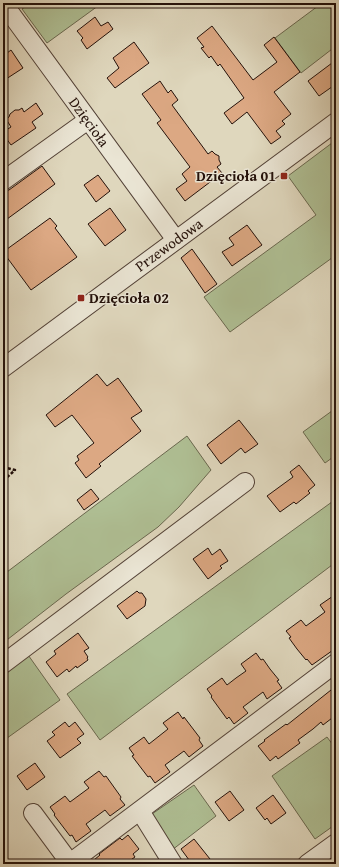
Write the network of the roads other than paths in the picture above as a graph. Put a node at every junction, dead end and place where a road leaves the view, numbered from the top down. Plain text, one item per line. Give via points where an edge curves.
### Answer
1 (4, 3) edge
2 (88, 120) junction
3 (336, 122) edge
4 (3, 181) edge
5 (176, 240) junction
6 (3, 368) edge
7 (245, 482) dead end
8 (336, 663) edge
9 (3, 664) edge
10 (140, 811) junction
11 (33, 813) dead end
12 (336, 843) edge
13 (173, 864) edge
14 (307, 864) edge

1 - 2 street, Dzięcioła
2 - 4 street
2 - 5 street, Dzięcioła
3 - 5 street, Przewodowa
5 - 6 street, Przewodowa
7 - 9 street
8 - 10 street
10 - 11 street via 70,863
10 - 13 street
12 - 14 street

